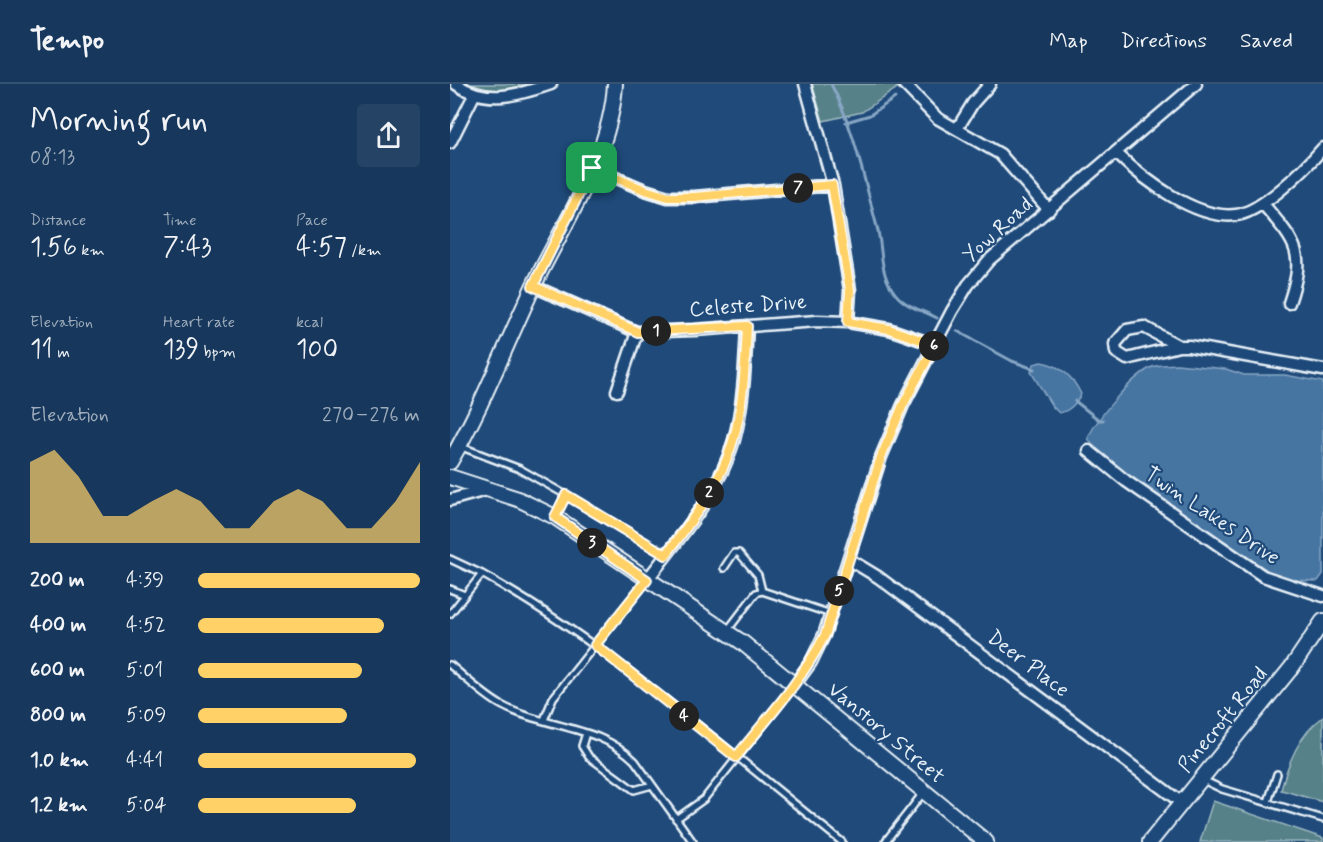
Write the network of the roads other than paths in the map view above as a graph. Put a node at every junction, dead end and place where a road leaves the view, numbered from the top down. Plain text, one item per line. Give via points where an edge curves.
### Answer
1 (456, 84) edge
2 (551, 84) edge
3 (615, 84) edge
4 (805, 84) edge
5 (904, 84) edge
6 (990, 84) edge
7 (1196, 84) edge
8 (474, 95) junction
9 (957, 129) junction
10 (450, 143) edge
11 (1323, 148) edge
12 (1116, 153) junction
13 (592, 168) junction
14 (832, 185) junction
15 (1263, 204) junction
16 (1049, 210) junction
17 (533, 286) junction
18 (1289, 303) dead end
19 (848, 322) junction
20 (747, 326) junction
21 (638, 332) junction
22 (935, 345) junction
23 (1179, 346) junction
24 (1323, 370) edge
25 (617, 391) dead end
26 (459, 446) junction
27 (1089, 451) dead end
28 (450, 462) edge
29 (450, 477) edge
30 (490, 489) junction
31 (566, 495) junction
32 (450, 500) edge
33 (555, 517) junction
34 (666, 555) junction
35 (450, 559) edge
36 (850, 560) junction
37 (724, 568) dead end
38 (482, 574) junction
39 (647, 580) junction
40 (450, 589) edge
41 (762, 591) junction
42 (465, 595) junction
43 (1323, 596) edge
44 (450, 614) edge
45 (831, 614) junction
46 (1323, 621) edge
47 (726, 632) junction
48 (595, 645) junction
49 (450, 665) edge
50 (795, 684) junction
51 (544, 720) junction
52 (586, 734) junction
53 (736, 757) junction
54 (1277, 774) dead end
55 (1201, 780) junction
56 (652, 784) junction
57 (924, 792) junction
58 (1268, 802) junction
59 (1182, 803) junction
60 (676, 819) junction
61 (1323, 819) edge
62 (693, 842) edge
63 (842, 842) edge
64 (885, 842) edge
65 (986, 842) edge
66 (1150, 842) edge

1 - 8 street
2 - 8 street via 520,94
3 - 13 street via 610,123
4 - 14 street
5 - 9 street via 937,118
6 - 9 street
7 - 12 street, Yow Road
8 - 10 street
9 - 16 street via 1000,154
11 - 15 street
12 - 15 street via 1157,188 1194,206 1236,215
12 - 16 street, Yow Road
13 - 14 street via 668,197
13 - 17 street
14 - 19 street via 850,290
15 - 18 street via 1298,255 1298,274
16 - 22 street, Yow Road via 989,260 968,285
17 - 21 street, Celeste Drive
17 - 26 street
19 - 20 street, Celeste Drive
19 - 22 street, Celeste Drive via 889,329
20 - 21 street, Celeste Drive
20 - 34 street via 745,375 733,441 719,476 695,517
21 - 25 street
22 - 36 street, Yow Road via 881,457
23 - 23 street via 1127,358 1116,352 1115,344 1133,327 1144,327
23 - 24 street
26 - 28 street
26 - 31 lane via 520,470
27 - 43 street, Twin Lakes Drive via 1263,576
29 - 30 street, Vanstory Street
30 - 32 street
30 - 33 street, Vanstory Street
31 - 33 lane
31 - 34 lane
33 - 39 street, Vanstory Street
34 - 39 street
35 - 38 lane
36 - 45 street, Yow Road
36 - 59 street, Deer Place
37 - 41 lane via 734,553 739,553 758,575
38 - 42 lane
38 - 48 lane via 536,604
39 - 47 street, Vanstory Street
39 - 48 lane
40 - 42 lane
41 - 45 lane
41 - 47 lane via 756,593
42 - 44 lane
45 - 50 street, Yow Road via 811,662
46 - 55 street, Pinecroft Road via 1292,667
47 - 50 street, Vanstory Street
48 - 51 lane via 553,698
48 - 53 lane
49 - 51 lane via 499,704
50 - 53 lane
50 - 57 street, Vanstory Street
51 - 52 lane
52 - 56 lane via 624,751
52 - 56 lane via 582,746 589,757 634,790
53 - 60 lane via 704,799
53 - 63 lane
54 - 58 lane
55 - 58 lane
55 - 59 street, Pinecroft Road
56 - 60 lane
57 - 64 lane
57 - 65 street, Vanstory Street
58 - 61 lane
59 - 66 street, Pinecroft Road
60 - 62 lane

